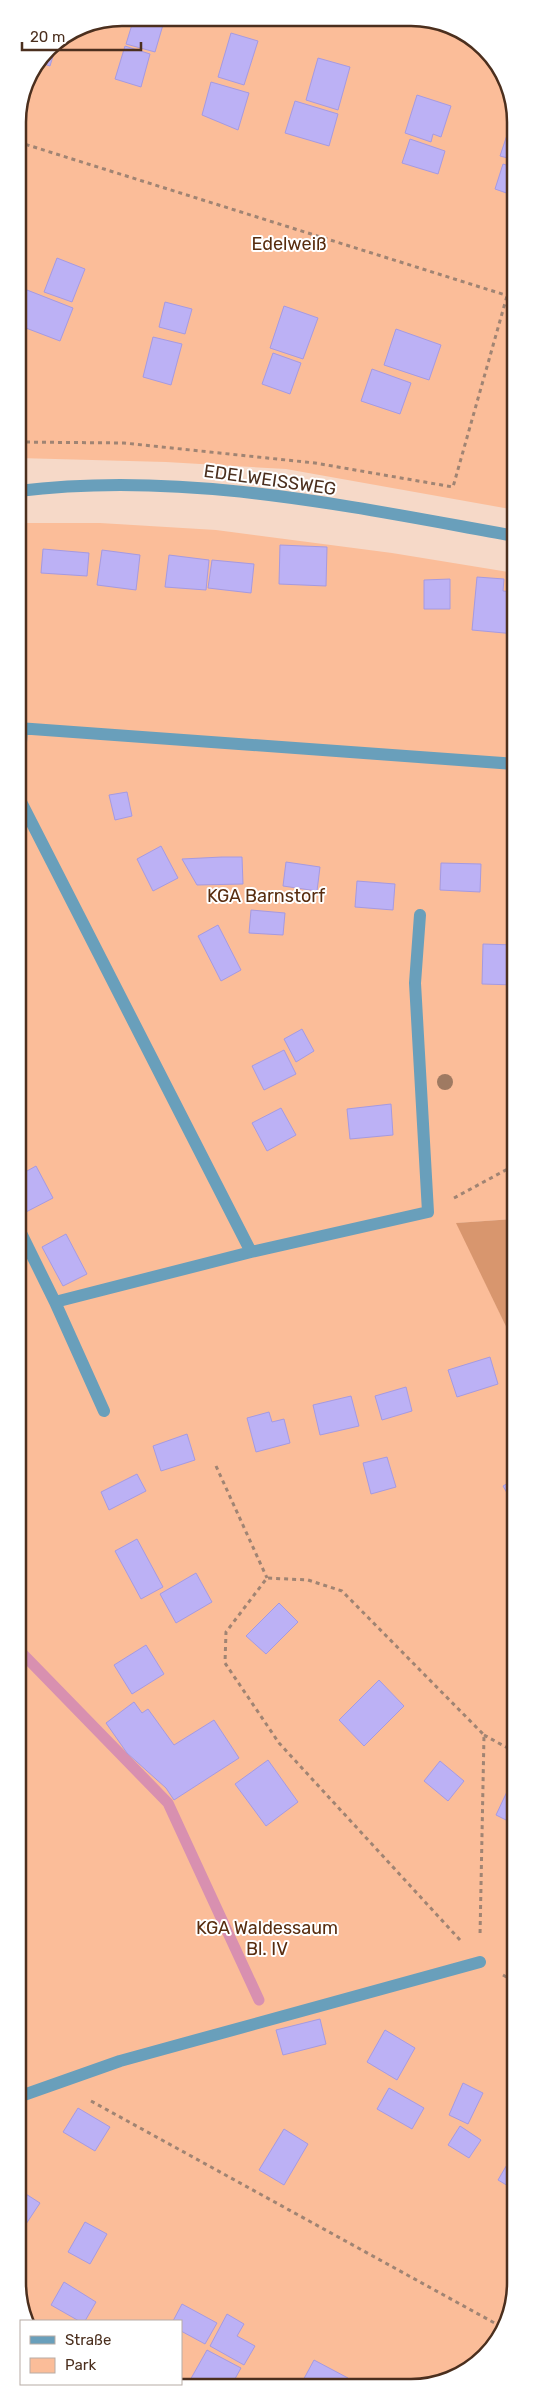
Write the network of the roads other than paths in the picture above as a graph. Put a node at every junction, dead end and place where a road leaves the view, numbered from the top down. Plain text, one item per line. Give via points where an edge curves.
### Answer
1 (26, 490) edge
2 (507, 535) edge
3 (26, 728) edge
4 (507, 763) edge
5 (26, 812) edge
6 (420, 915) dead end
7 (26, 1243) edge
8 (251, 1252) junction
9 (55, 1302) junction
10 (104, 1411) dead end
11 (480, 1962) road end
12 (26, 2094) edge

1 - 2 street, EDELWEISSWEG via 112,484 185,486 273,496
3 - 4 street
5 - 8 street
6 - 8 street via 415,983 428,1212
7 - 9 street
8 - 9 street
9 - 10 street
11 - 12 street via 120,2061

